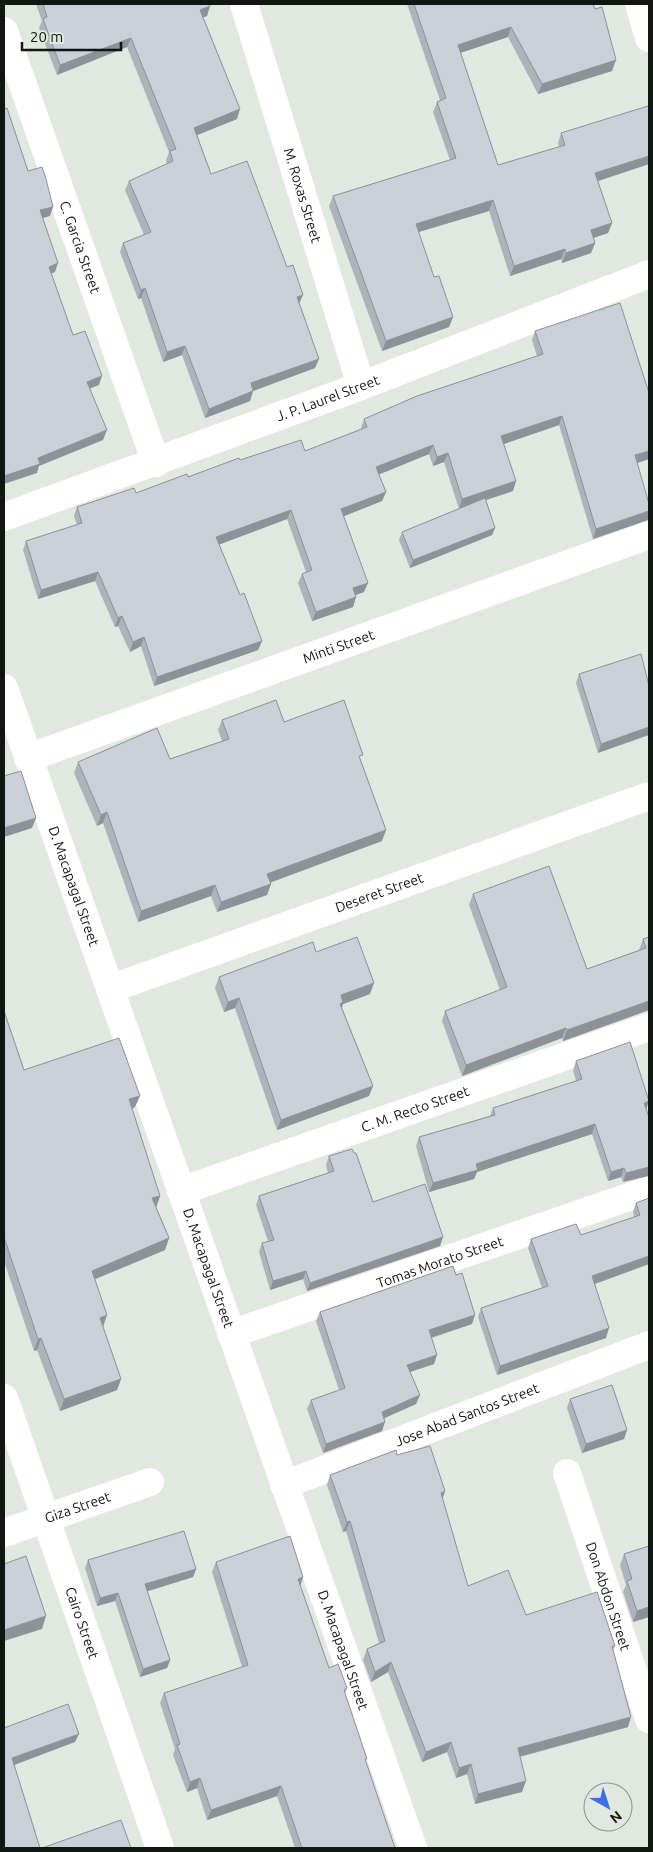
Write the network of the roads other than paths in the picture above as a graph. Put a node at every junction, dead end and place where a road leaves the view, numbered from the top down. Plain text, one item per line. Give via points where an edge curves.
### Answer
1 (244, 4) edge
2 (639, 4) edge
3 (4, 32) edge
4 (649, 38) edge
5 (649, 274) edge
6 (362, 386) junction
7 (156, 463) junction
8 (4, 517) edge
9 (649, 535) edge
10 (4, 688) edge
11 (28, 758) junction
12 (649, 796) edge
13 (110, 989) junction
14 (649, 1027) edge
15 (649, 1190) edge
16 (181, 1191) junction
17 (231, 1334) junction
18 (649, 1345) edge
19 (4, 1398) edge
20 (566, 1473) dead end
21 (150, 1482) dead end
22 (284, 1485) junction
23 (46, 1518) junction
24 (4, 1532) edge
25 (649, 1719) edge
26 (160, 1848) edge
27 (413, 1848) edge

1 - 6 street, M. Roxas Street
2 - 4 street
3 - 7 street, C. Garcia Street
5 - 6 street, J. P. Laurel Street
6 - 7 street, J. P. Laurel Street
7 - 8 street, J. P. Laurel Street
9 - 11 street, Minti Street
10 - 11 street, D. Macapagal Street
11 - 13 street, D. Macapagal Street
12 - 13 street, Deseret Street
13 - 16 street, D. Macapagal Street
14 - 16 street, C. M. Recto Street
15 - 17 street, Tomas Morato Street
16 - 17 street, D. Macapagal Street
17 - 22 street, D. Macapagal Street
18 - 22 street, Jose Abad Santos Street
19 - 23 street, Cairo Street
20 - 25 street, Don Abdon Street
21 - 23 street, Giza Street
22 - 27 street, D. Macapagal Street
23 - 24 street, Giza Street
23 - 26 street, Cairo Street

